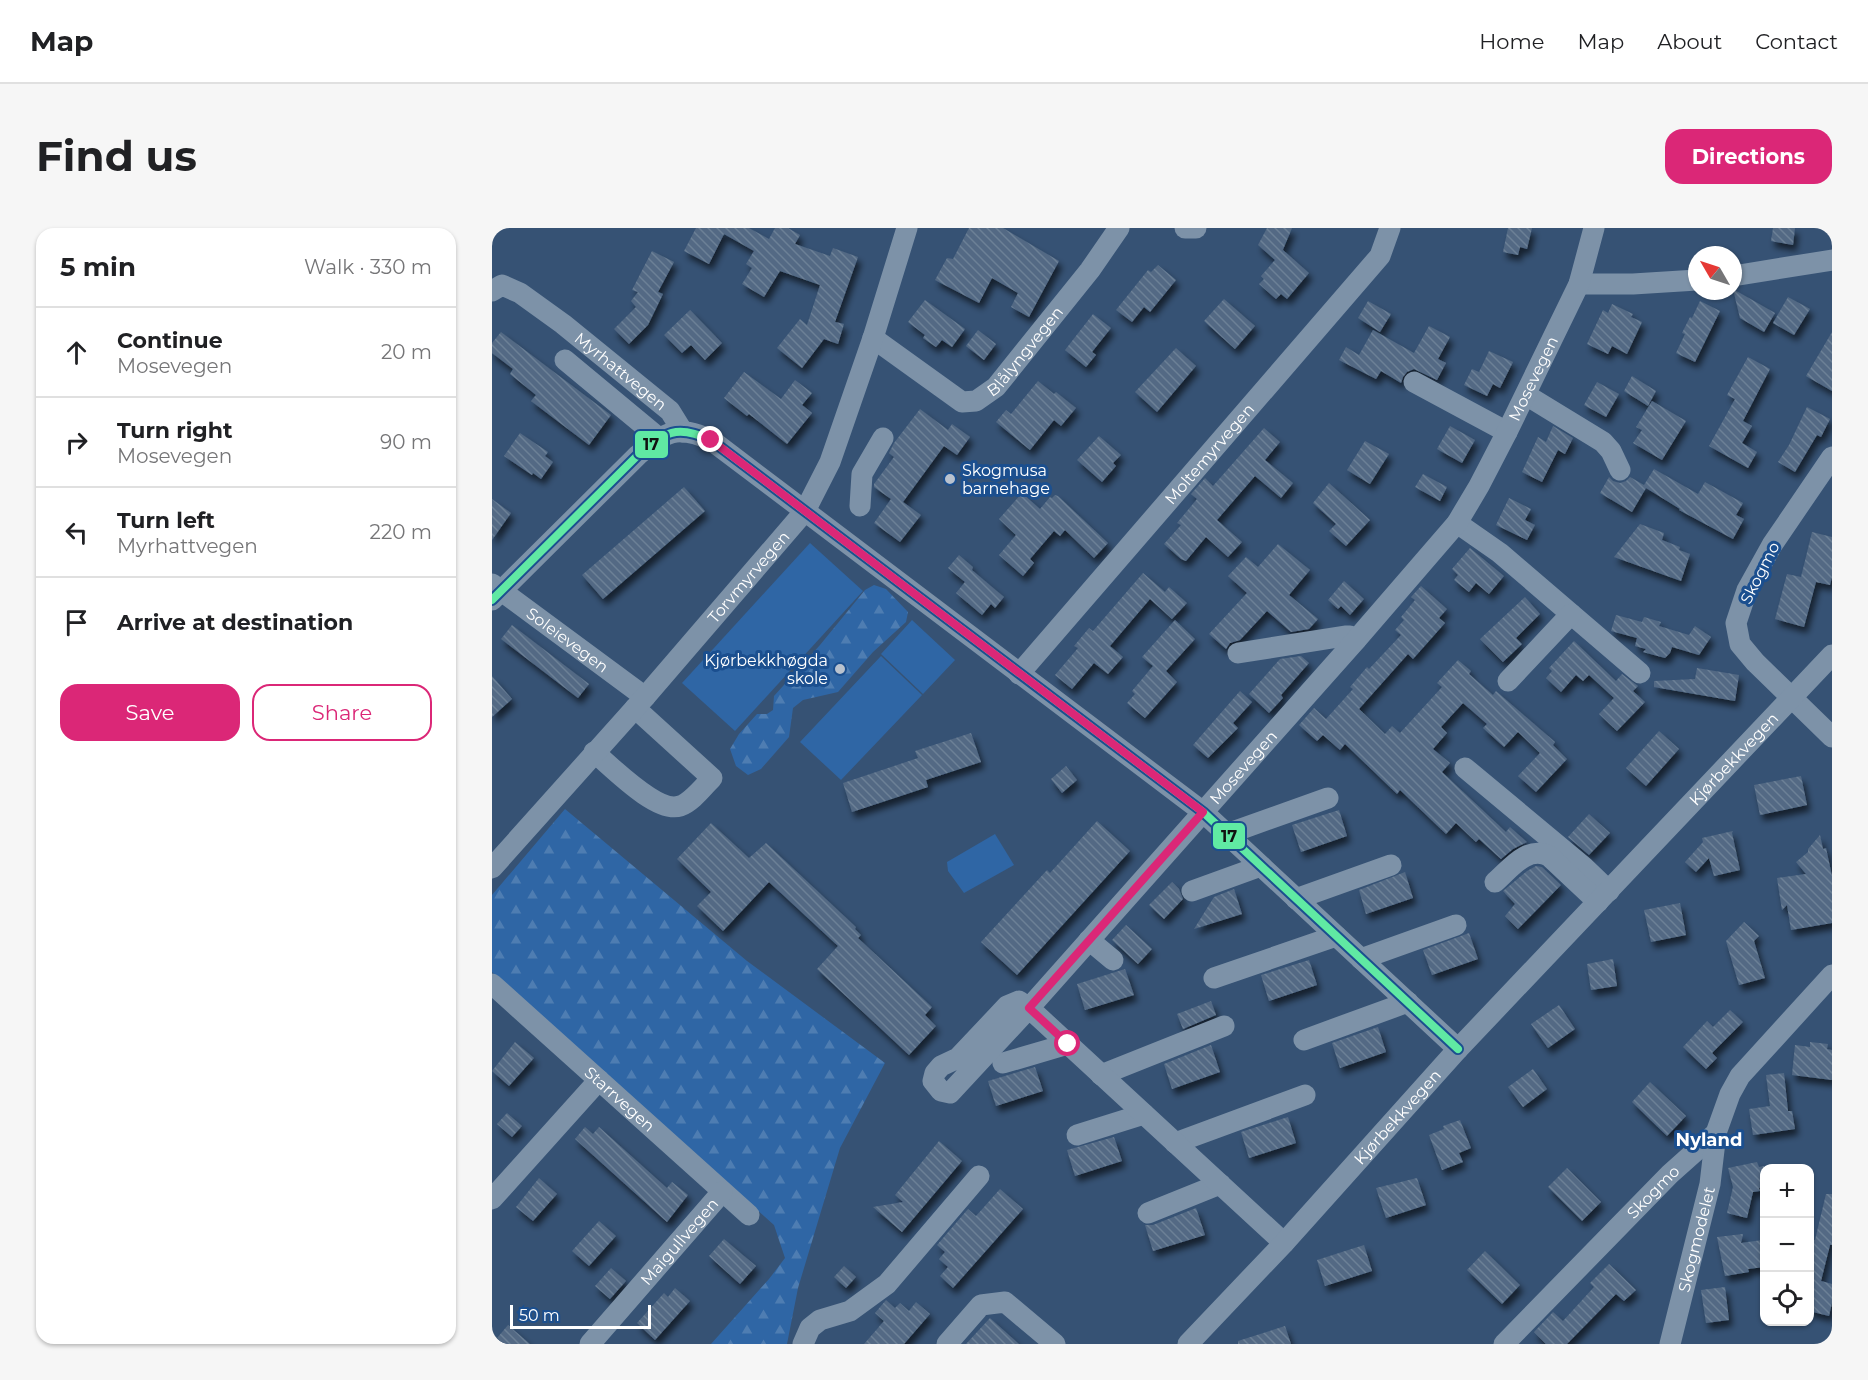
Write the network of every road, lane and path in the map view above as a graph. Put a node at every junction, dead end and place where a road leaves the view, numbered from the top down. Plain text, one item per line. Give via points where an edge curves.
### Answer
1 (907, 228) edge
2 (1119, 228) edge
3 (1185, 228) edge
4 (1196, 228) edge
5 (1390, 228) edge
6 (1593, 228) edge
7 (1832, 260) edge
8 (1742, 275) edge
9 (1688, 281) edge
10 (1579, 284) junction
11 (497, 288) edge
12 (873, 339) junction
13 (565, 360) dead end
14 (1414, 382) dead end
15 (1526, 395) junction
16 (682, 432) junction
17 (1508, 432) junction
18 (659, 438) junction
19 (883, 438) dead end
20 (1832, 457) edge
21 (830, 462) junction
22 (1620, 470) dead end
23 (862, 474) junction
24 (860, 506) dead end
25 (805, 511) junction
26 (1456, 523) junction
27 (495, 591) edge
28 (1571, 614) junction
29 (1356, 640) junction
30 (1238, 653) dead end
31 (1832, 655) edge
32 (1640, 673) dead end
33 (1018, 674) junction
34 (1508, 681) dead end
35 (1791, 698) junction
36 (640, 703) junction
37 (1832, 737) edge
38 (594, 752) junction
39 (1465, 768) dead end
40 (1328, 798) dead end
41 (1203, 812) junction
42 (1227, 834) junction
43 (1391, 865) dead end
44 (1261, 866) junction
45 (492, 868) edge
46 (1495, 882) dead end
47 (1192, 891) dead end
48 (1604, 896) junction
49 (1296, 899) junction
50 (1456, 925) dead end
51 (1336, 936) junction
52 (1089, 940) junction
53 (1361, 959) junction
54 (1113, 960) dead end
55 (1832, 975) edge
56 (1214, 978) dead end
57 (492, 984) edge
58 (1408, 1002) junction
59 (1029, 1008) junction
60 (1224, 1026) dead end
61 (1304, 1040) dead end
62 (1068, 1044) junction
63 (1458, 1049) junction
64 (1003, 1063) dead end
65 (1101, 1075) junction
66 (599, 1080) junction
67 (1305, 1095) dead end
68 (1144, 1114) junction
69 (1716, 1133) junction
70 (1077, 1135) dead end
71 (1175, 1143) junction
72 (979, 1176) dead end
73 (1220, 1184) junction
74 (722, 1192) junction
75 (492, 1199) edge
76 (1148, 1213) dead end
77 (749, 1215) dead end
78 (1284, 1243) junction
79 (590, 1344) edge
80 (803, 1344) edge
81 (947, 1344) edge
82 (1055, 1344) edge
83 (1188, 1344) edge
84 (1504, 1344) edge
85 (1670, 1344) edge

1 - 12 street, Torvmyrvegen
2 - 12 street, Blålyngvegen via 996,387 976,401 962,402
3 - 4 street
5 - 33 street, Moltemyrvegen via 1380,256
6 - 10 street, Mosevegen
7 - 8 street
9 - 10 street
10 - 15 street, Mosevegen
11 - 16 street, Myrhattvegen via 520,293 563,324 670,411
12 - 21 street, Torvmyrvegen
13 - 18 street
14 - 17 street
15 - 17 street, Mosevegen
15 - 22 street via 1603,442
16 - 18 street
16 - 25 street via 711,440
17 - 26 street, Mosevegen
18 - 27 street
19 - 23 street
20 - 35 street, Skogmo via 1772,545 1747,590 1736,623 1740,644
21 - 23 street
21 - 25 street, Torvmyrvegen
23 - 24 street
25 - 33 street
25 - 36 street, Torvmyrvegen
26 - 28 street via 1500,553
26 - 29 street, Mosevegen
27 - 36 street, Soleievegen
28 - 32 street
28 - 34 street
29 - 30 street via 1345,636
29 - 41 street, Mosevegen
31 - 35 street, Kjørbekkvegen
33 - 41 street
35 - 37 street, Skogmo
35 - 48 street, Kjørbekkvegen
36 - 38 street, Torvmyrvegen
36 - 38 street, Soleievegen via 712,778 679,807 661,805
38 - 45 street, Torvmyrvegen
39 - 48 street via 1584,867
40 - 42 street
41 - 42 street
41 - 52 street, Mosevegen
42 - 44 street
43 - 49 street
44 - 47 street
44 - 49 street
46 - 48 street via 1526,855 1542,852
48 - 63 street, Kjørbekkvegen
49 - 51 street
50 - 53 street
51 - 53 street
51 - 56 street
52 - 54 street
52 - 59 street, Mosevegen
53 - 58 street
55 - 69 street, Skogmo via 1740,1076
57 - 66 street, Starrvegen
58 - 61 street
58 - 63 street
59 - 59 street, Mosevegen via 1019,1001 1007,1006 958,1058 941,1066 933,1081 941,1091 950,1093
59 - 62 street
60 - 65 street
62 - 64 street
62 - 65 street
63 - 78 street, Kjørbekkvegen
65 - 68 street
66 - 74 street, Starrvegen
66 - 75 street
67 - 71 street
68 - 70 street
68 - 71 street
69 - 84 street, Skogmo via 1670,1174
69 - 85 street, Skogmodelet via 1710,1184
71 - 73 street
72 - 80 street via 887,1284 850,1311 820,1320
73 - 76 street
73 - 78 street
74 - 77 street, Starrvegen
74 - 79 street, Maigullvegen
78 - 83 street, Kjørbekkvegen
81 - 82 street via 981,1305 1005,1302

